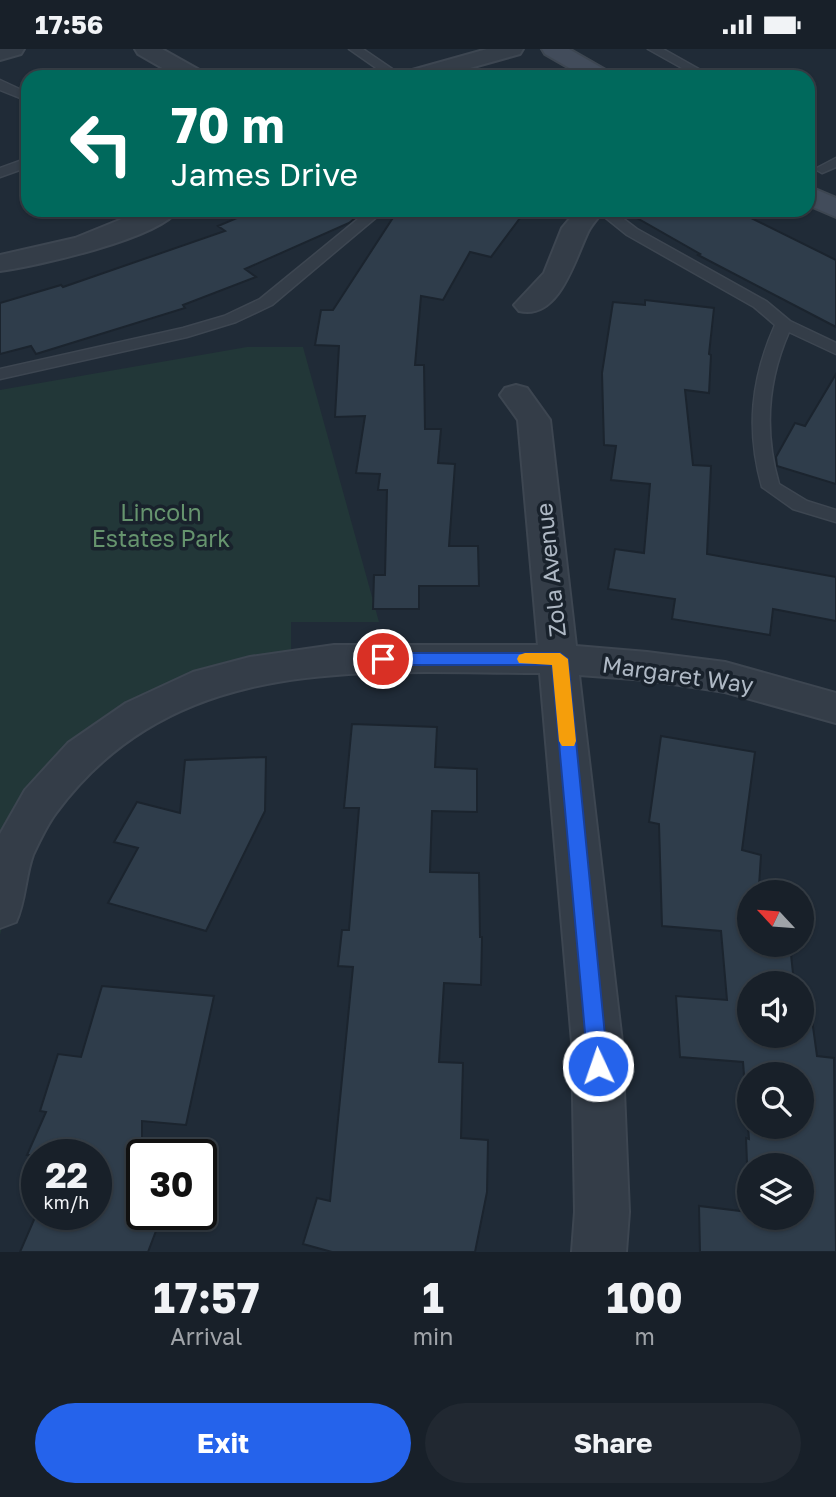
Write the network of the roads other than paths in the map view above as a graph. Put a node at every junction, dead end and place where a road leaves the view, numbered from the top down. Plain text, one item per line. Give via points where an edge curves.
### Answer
1 (13, 49) edge
2 (146, 49) edge
3 (355, 49) edge
4 (512, 49) edge
5 (553, 49) edge
6 (654, 49) edge
7 (0, 53) edge
8 (183, 70) edge
9 (387, 70) edge
10 (438, 70) edge
11 (589, 70) edge
12 (694, 70) edge
13 (0, 84) edge
14 (21, 94) edge
15 (836, 162) edge
16 (21, 165) edge
17 (822, 169) dead end
18 (0, 173) edge
19 (815, 198) edge
20 (836, 209) edge
21 (153, 217) edge
22 (369, 217) edge
23 (585, 217) edge
24 (612, 217) edge
25 (0, 263) edge
26 (529, 305) dead end
27 (784, 324) junction
28 (836, 349) edge
29 (0, 374) edge
30 (516, 395) dead end
31 (836, 516) edge
32 (560, 659) junction
33 (836, 708) edge
34 (0, 908) edge
35 (599, 1252) edge

1 - 7 street
2 - 8 street
3 - 9 lane
4 - 10 street
5 - 11 main road
6 - 12 lane
13 - 14 lane
15 - 17 lane
16 - 18 lane
19 - 20 main road
21 - 25 street via 79,247
22 - 29 lane via 266,302 230,319
23 - 26 street via 576,228 557,277
24 - 27 lane via 760,304
27 - 28 lane
27 - 31 lane via 768,357 759,397 764,466 771,487 800,505
30 - 32 street, Zola Avenue via 534,420
32 - 33 street, Margaret Way via 725,677
32 - 34 street, Margaret Way via 334,659 250,672 193,687 140,714 83,754 40,802 11,855
32 - 35 street, Zola Avenue via 597,1042

